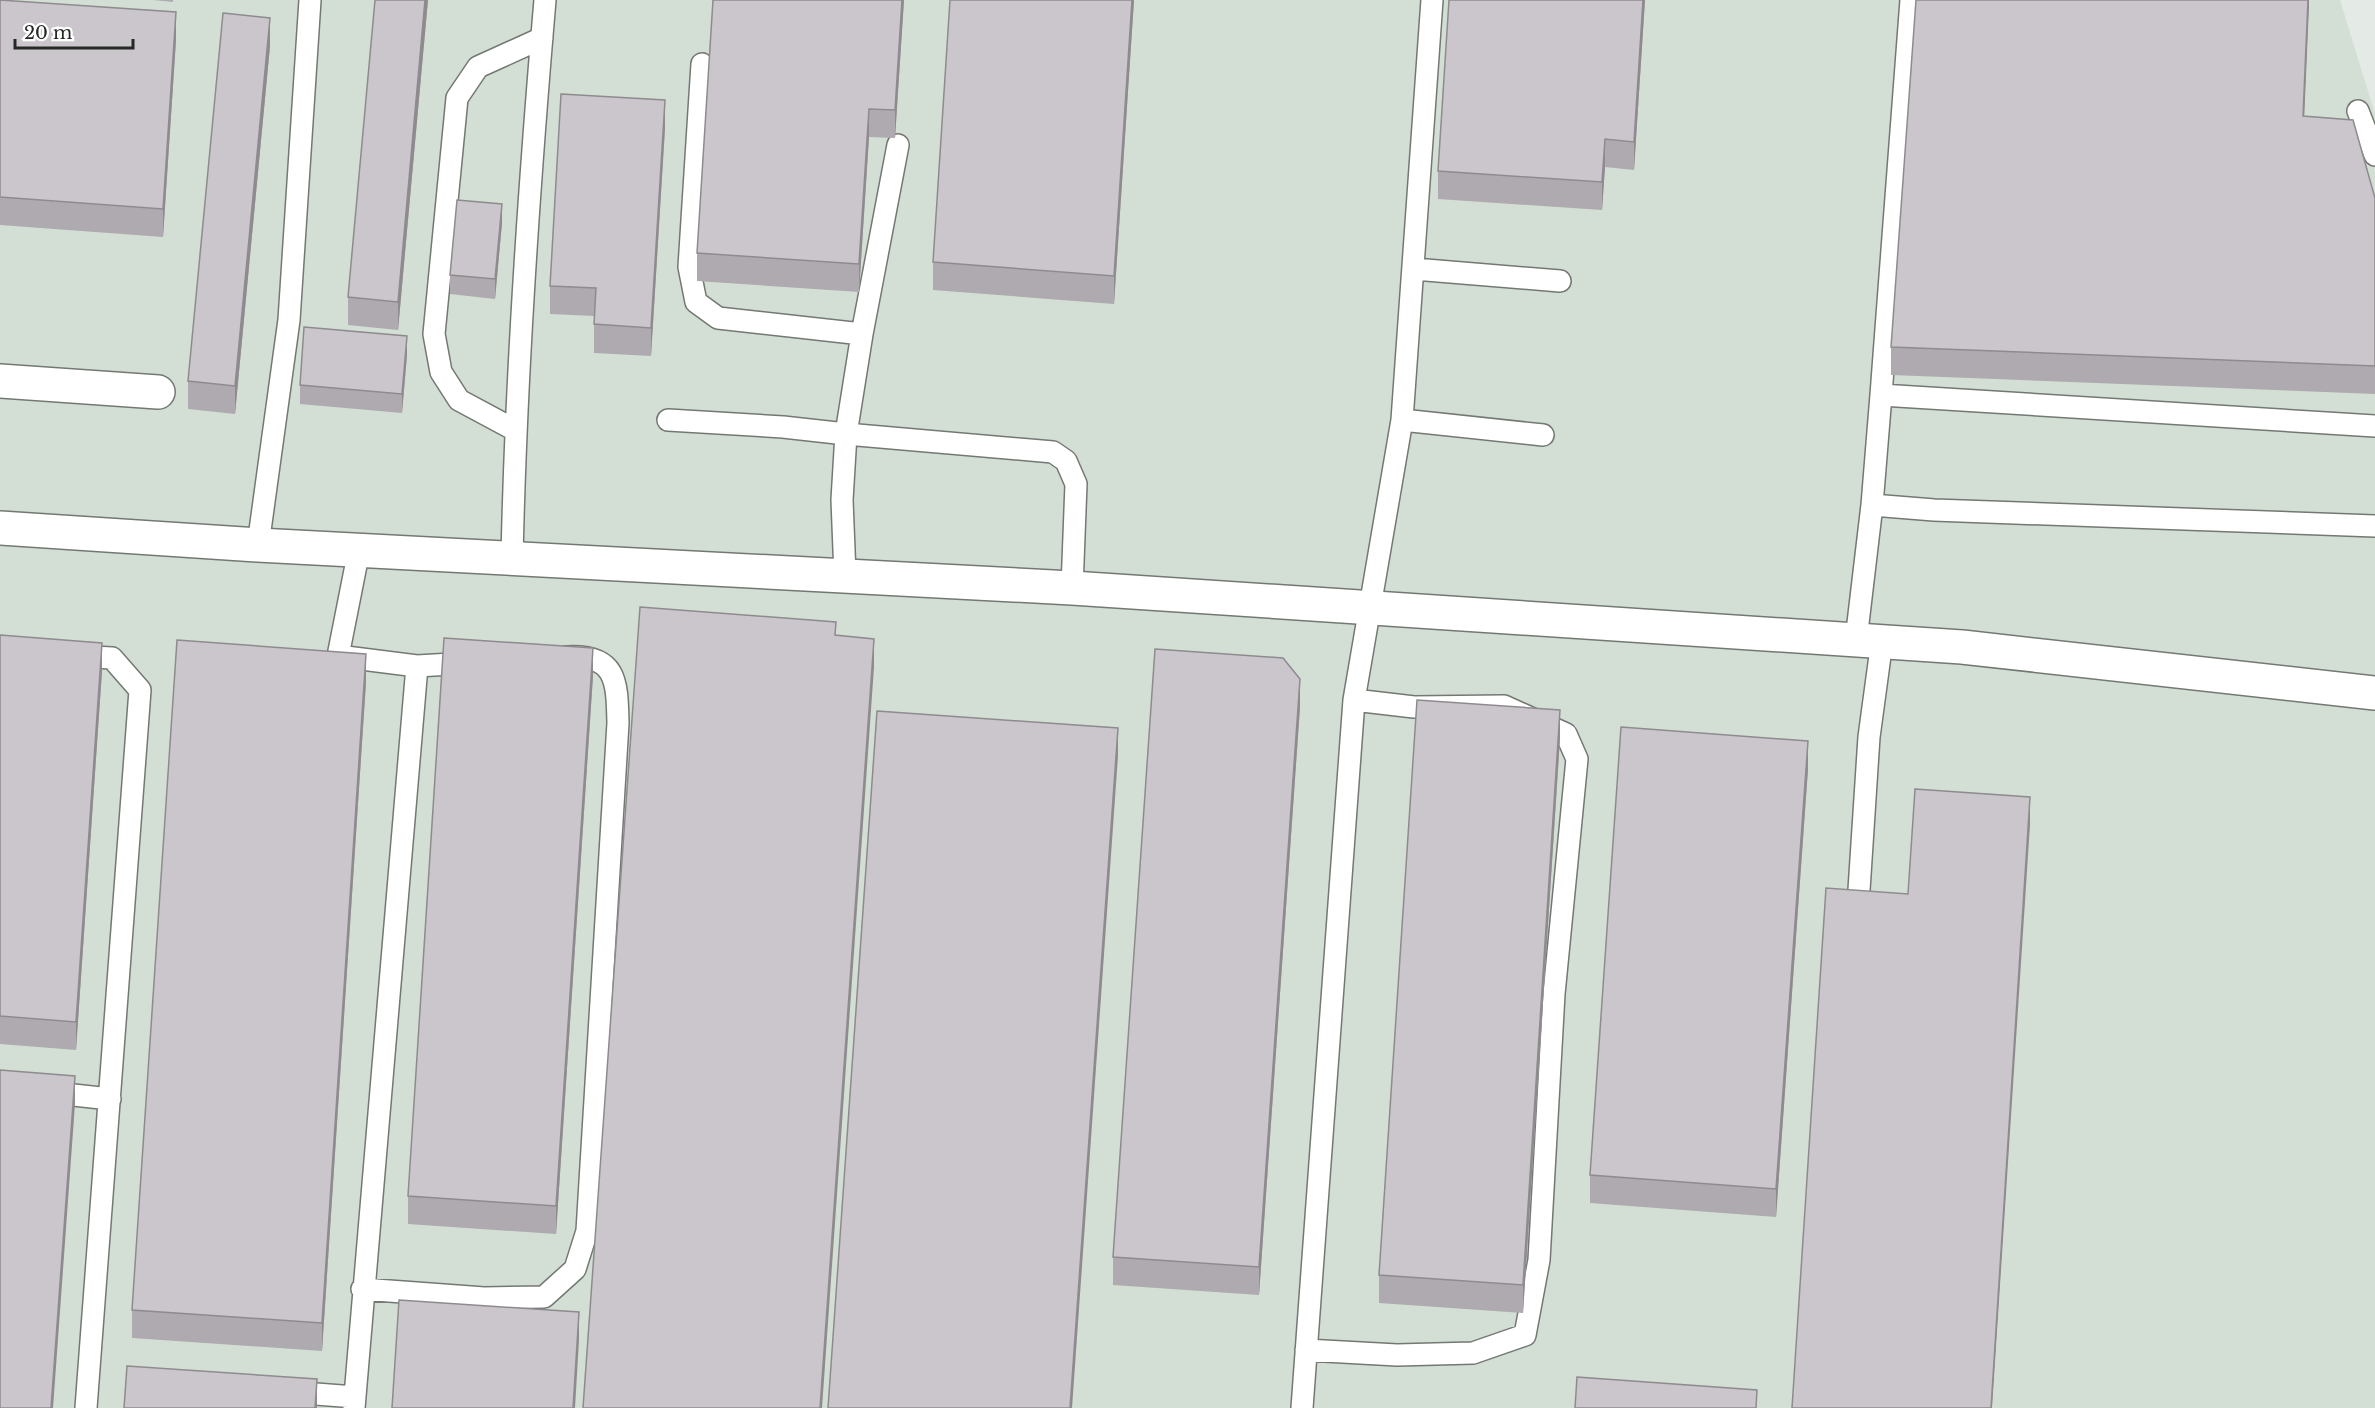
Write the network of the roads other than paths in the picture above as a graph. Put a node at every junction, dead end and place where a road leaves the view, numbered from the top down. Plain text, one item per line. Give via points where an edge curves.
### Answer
1 (310, 0) edge
2 (545, 0) edge
3 (1432, 0) edge
4 (1911, 0) edge
5 (542, 38) junction
6 (702, 64) dead end
7 (2358, 111) dead end
8 (898, 145) dead end
9 (2375, 155) edge
10 (1414, 269) junction
11 (1560, 281) dead end
12 (862, 334) junction
13 (0, 381) edge
14 (158, 392) dead end
15 (1881, 395) junction
16 (668, 420) dead end
17 (1402, 420) junction
18 (2375, 426) edge
19 (515, 430) junction
20 (846, 434) junction
21 (1544, 435) dead end
22 (1872, 505) junction
23 (2375, 526) edge
24 (0, 528) edge
25 (258, 545) junction
26 (359, 550) junction
27 (512, 558) junction
28 (844, 575) junction
29 (1072, 588) junction
30 (1369, 608) junction
31 (1869, 640) junction
32 (315, 654) edge
33 (53, 655) edge
34 (338, 656) junction
35 (542, 659) edge
36 (485, 662) edge
37 (417, 666) junction
38 (2375, 693) edge
39 (1354, 700) junction
40 (1859, 890) edge
41 (0, 1087) edge
42 (110, 1099) junction
43 (362, 1289) junction
44 (1306, 1350) junction
45 (274, 1391) edge
46 (354, 1403) edge
47 (86, 1408) edge
48 (1302, 1408) edge

1 - 25 lane via 290,320
2 - 5 lane
3 - 10 lane
4 - 15 lane
5 - 19 lane
5 - 19 lane via 478,67 457,98 434,334 441,372 459,400
6 - 12 lane via 689,267 696,302 718,318
7 - 9 lane
8 - 12 lane
10 - 11 lane
10 - 17 lane
12 - 20 lane
13 - 14 street
15 - 18 lane
15 - 22 lane
16 - 20 lane
17 - 21 lane
17 - 30 lane
19 - 27 lane
20 - 28 lane via 842,500
20 - 29 lane via 1053,452 1066,461 1076,484
22 - 23 lane
22 - 31 lane
24 - 25 street
25 - 26 street
26 - 27 street
26 - 34 lane
27 - 28 street
28 - 29 street
29 - 30 street
30 - 31 street
30 - 39 lane
31 - 38 street
31 - 40 lane via 1869,737
32 - 34 lane
33 - 42 lane via 112,658 140,690
34 - 37 lane
35 - 43 lane via 587,656 606,666 617,683 587,1231 575,1269 544,1297 484,1298
36 - 37 lane
37 - 43 lane
39 - 44 lane
39 - 44 lane via 1414,707 1504,706 1566,734 1577,759 1554,994 1539,1260 1525,1335 1473,1353 1396,1355
41 - 42 lane
42 - 47 lane
43 - 46 lane
44 - 48 lane
45 - 46 lane

